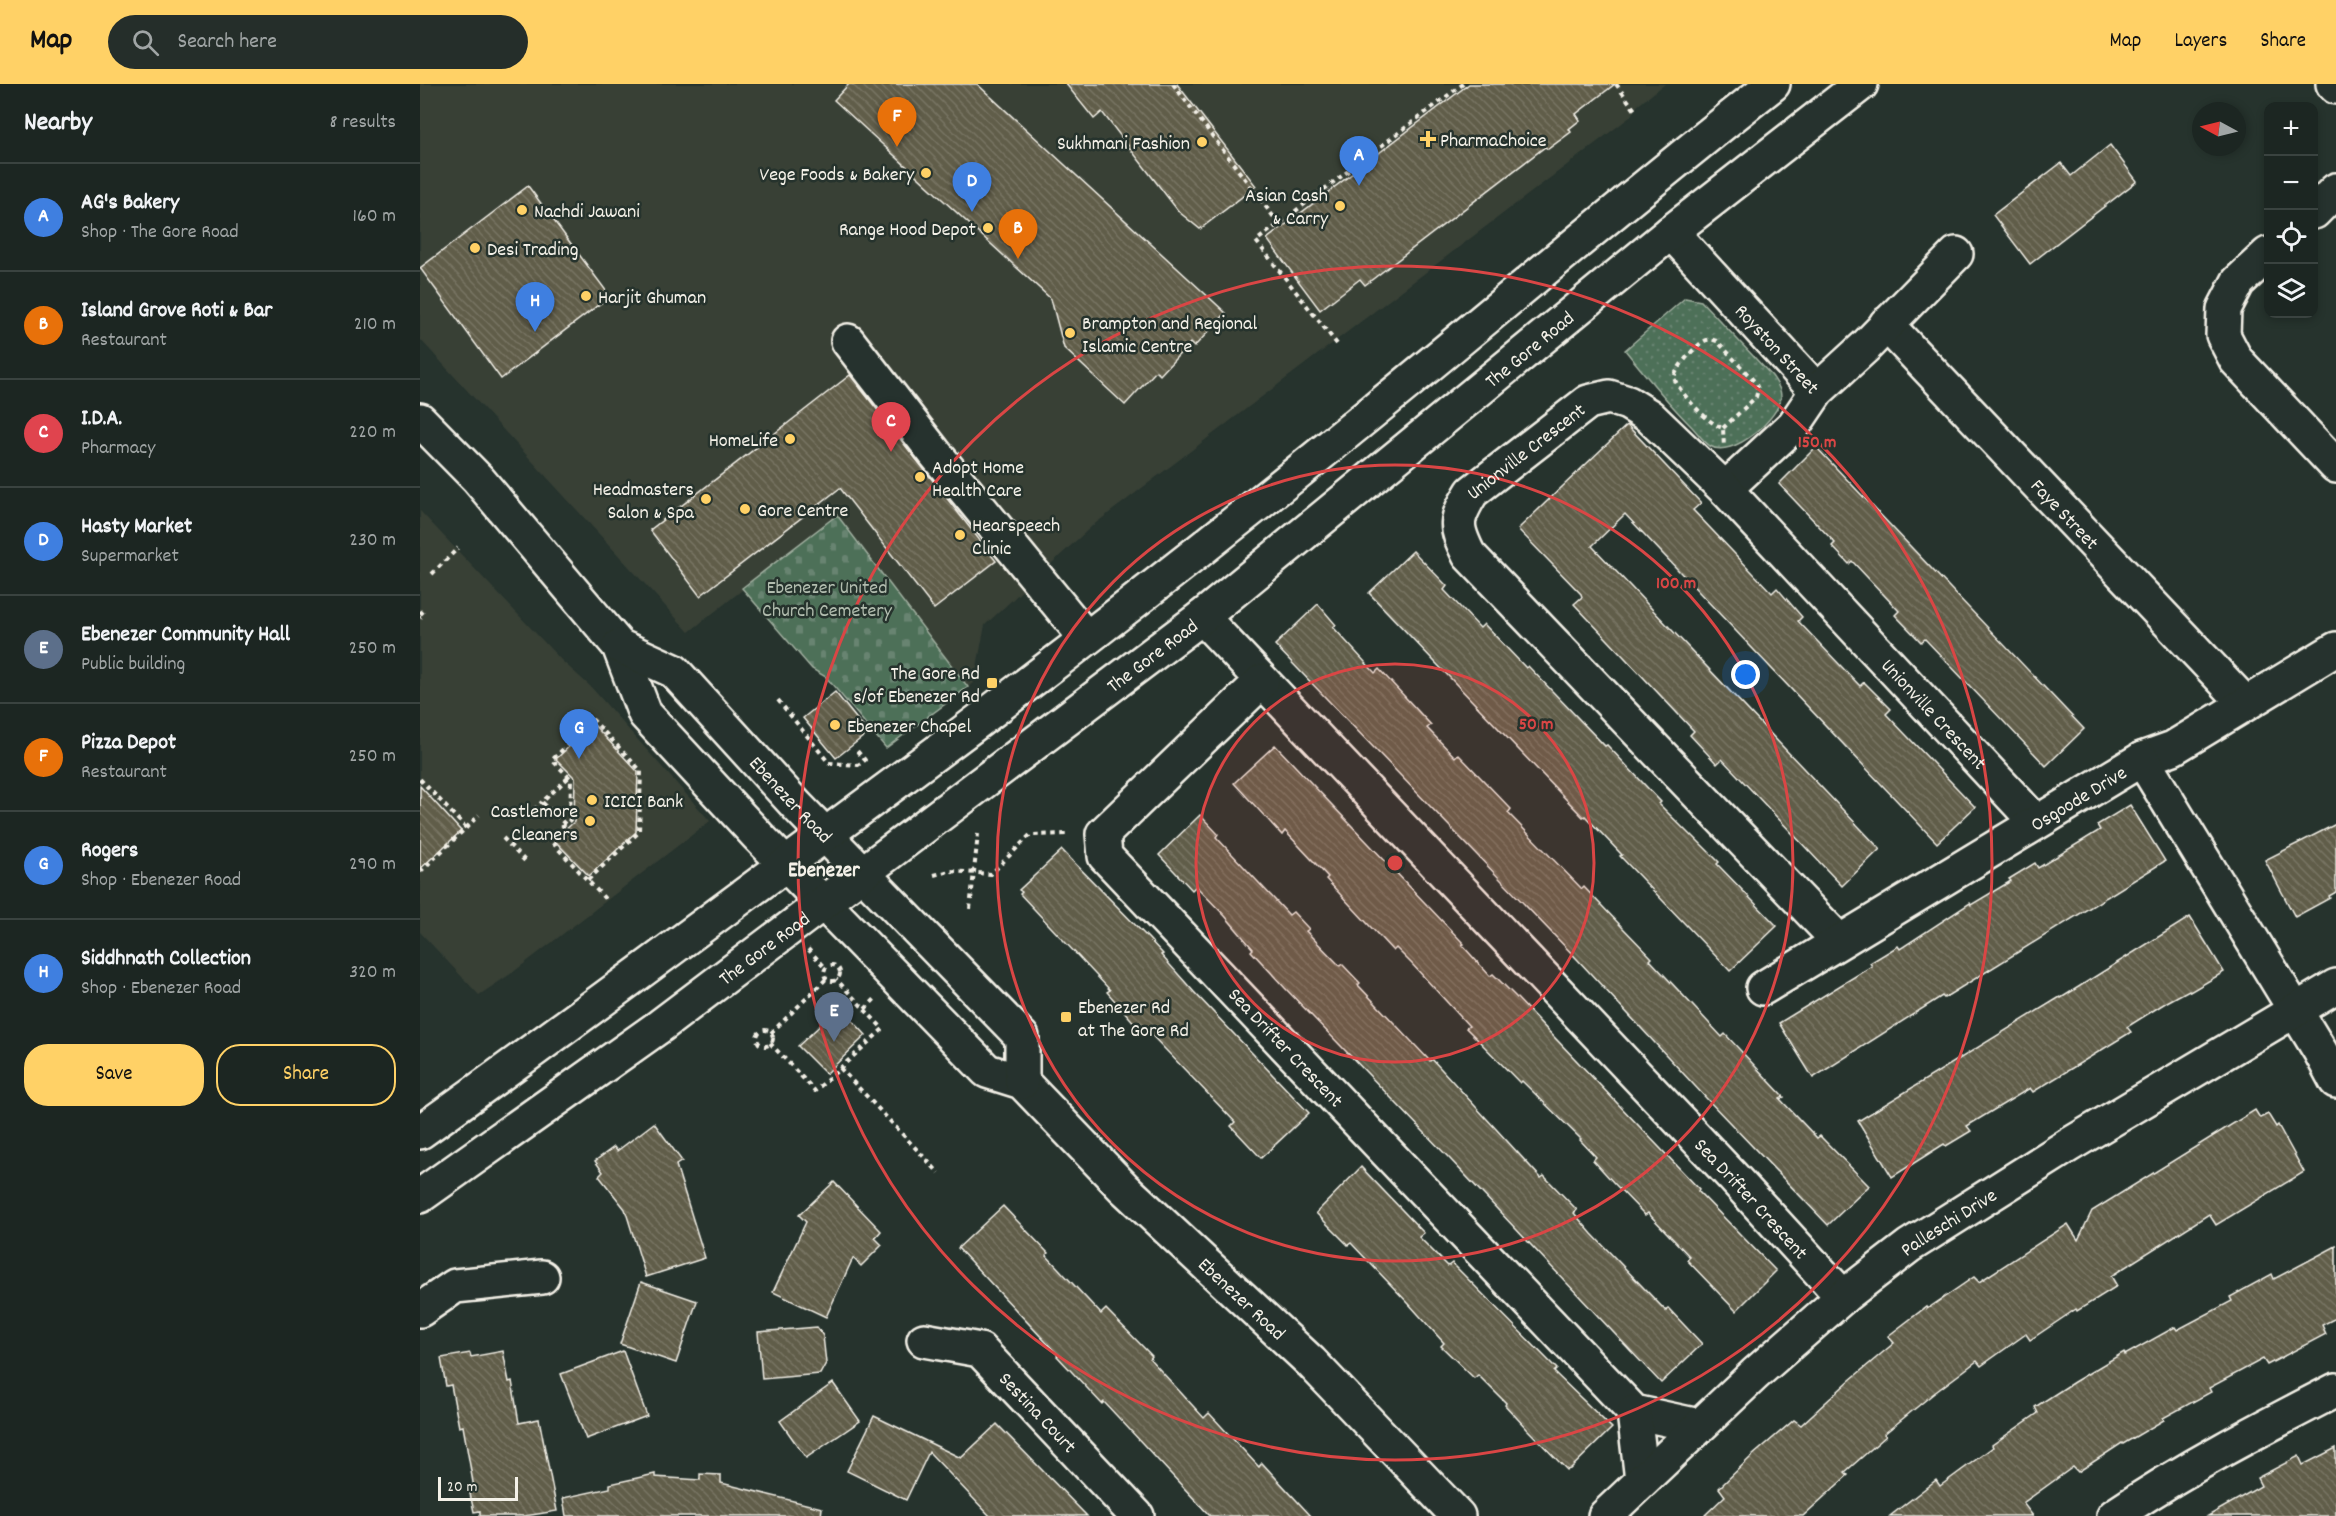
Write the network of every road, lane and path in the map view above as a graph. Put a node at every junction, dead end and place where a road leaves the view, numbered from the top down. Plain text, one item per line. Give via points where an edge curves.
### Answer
1 (1173, 84) edge
2 (1463, 84) edge
3 (1616, 84) edge
4 (1773, 84) edge
5 (1861, 84) edge
6 (1637, 113) dead end
7 (2336, 190) edge
8 (2315, 210) edge
9 (1279, 224) junction
10 (1671, 232) junction
11 (1956, 254) dead end
12 (2264, 258) edge
13 (1886, 324) junction
14 (848, 341) dead end
15 (1337, 344) dead end
16 (1817, 392) junction
17 (420, 420) edge
18 (1723, 428) junction
19 (1724, 452) dead end
20 (2336, 466) edge
21 (1725, 489) junction
22 (458, 548) dead end
23 (432, 574) dead end
24 (420, 611) edge
25 (1202, 617) junction
26 (420, 618) edge
27 (1086, 638) junction
28 (619, 646) junction
29 (2336, 649) edge
30 (1262, 681) junction
31 (778, 700) dead end
32 (2245, 703) junction
33 (857, 751) dead end
34 (2142, 759) junction
35 (865, 760) junction
36 (868, 765) dead end
37 (569, 777) junction
38 (420, 779) edge
39 (542, 802) junction
40 (480, 814) dead end
41 (527, 816) dead end
42 (2036, 822) junction
43 (565, 824) junction
44 (466, 828) junction
45 (978, 834) dead end
46 (1067, 834) dead end
47 (826, 835) junction
48 (503, 838) dead end
49 (526, 862) dead end
50 (786, 865) junction
51 (420, 872) edge
52 (974, 873) junction
53 (862, 874) junction
54 (934, 874) dead end
55 (588, 880) junction
56 (608, 902) dead end
57 (824, 903) junction
58 (970, 909) dead end
59 (1838, 940) junction
60 (806, 946) dead end
61 (826, 968) junction
62 (826, 979) junction
63 (836, 979) junction
64 (2336, 986) edge
65 (1763, 988) dead end
66 (881, 994) dead end
67 (865, 1009) junction
68 (2295, 1009) junction
69 (771, 1032) junction
70 (770, 1043) junction
71 (840, 1068) junction
72 (1022, 1082) junction
73 (2336, 1082) edge
74 (420, 1132) edge
75 (939, 1173) dead end
76 (420, 1196) edge
77 (542, 1277) dead end
78 (1843, 1297) junction
79 (420, 1311) edge
80 (924, 1340) dead end
81 (2336, 1390) edge
82 (1634, 1412) junction
83 (1699, 1426) junction
84 (1642, 1480) junction
85 (1137, 1516) edge
86 (1458, 1516) edge
87 (1605, 1516) edge
88 (2114, 1516) edge

1 - 9 path
2 - 9 path
3 - 6 path
4 - 27 street via 1263,501
5 - 10 street, The Gore Road
7 - 8 street
9 - 15 path via 1256,241
10 - 16 street, Royston Street
10 - 25 street, The Gore Road
11 - 13 street
12 - 20 street via 2238,282 2224,309 2223,335 2236,360
13 - 16 street
13 - 32 street, Faye Street
14 - 27 street
16 - 21 street, Royston Street via 1794,425
17 - 28 street, Ebenezer Road via 478,479
18 - 18 path via 1711,422 1674,378 1676,369 1702,342 1710,339 1717,341 1758,389 1756,397
18 - 19 path
21 - 42 street, Unionville Crescent
21 - 59 street, Unionville Crescent via 1649,416 1629,403 1609,397 1588,402 1472,492 1459,513 1458,533 1469,555
22 - 23 path
24 - 26 path via 424,615
25 - 30 street, Sea Drifter Crescent
25 - 53 street, The Gore Road
27 - 47 street
28 - 47 street, Ebenezer Road via 674,671
28 - 50 street, Ebenezer Road via 645,714
29 - 32 street
30 - 78 street, Sea Drifter Crescent
30 - 82 street, Sea Drifter Crescent via 1103,834 1105,856
31 - 35 path via 829,763 858,765
32 - 34 street via 2173,748
33 - 35 path
34 - 42 street, Osgoode Drive
34 - 68 street, Osgoode Drive
35 - 36 path
37 - 39 path
37 - 43 path via 570,820
37 - 55 path via 552,760 593,720 641,771 639,832
38 - 44 path
39 - 41 path
39 - 43 path
40 - 44 path
42 - 59 street, Osgoode Drive
43 - 55 path via 549,839
44 - 51 path
45 - 52 path
46 - 52 path via 1030,835 991,874
47 - 50 street
47 - 53 street, Ebenezer Road
48 - 49 path
50 - 57 street, Ebenezer Road
50 - 74 street
52 - 54 path
52 - 58 path
53 - 57 street, The Gore Road
53 - 72 street, Ebenezer Road via 1022,1036
55 - 56 path
57 - 72 street, Ebenezer Road via 987,1071
57 - 76 street, The Gore Road via 650,1033
59 - 65 street, Osgoode Drive
60 - 61 path
61 - 62 path
61 - 63 path via 837,967 840,972
62 - 63 path
62 - 69 path
63 - 67 path
64 - 68 street, Palleschi Drive
66 - 67 path
67 - 71 path via 883,1029
68 - 73 street, Osgoode Drive
68 - 78 street, Palleschi Drive via 1909,1246
69 - 70 path
69 - 70 path via 762,1030 757,1038 761,1044
70 - 71 path via 815,1091
71 - 75 path
72 - 86 street, Ebenezer Road via 1124,1188 1311,1362
77 - 79 street via 455,1286
78 - 83 street, Palleschi Drive
80 - 85 street, Sestina Court via 980,1350
81 - 88 street via 2243,1438
82 - 83 street
82 - 84 street
83 - 84 street, Palleschi Drive
84 - 87 street, Palleschi Drive

